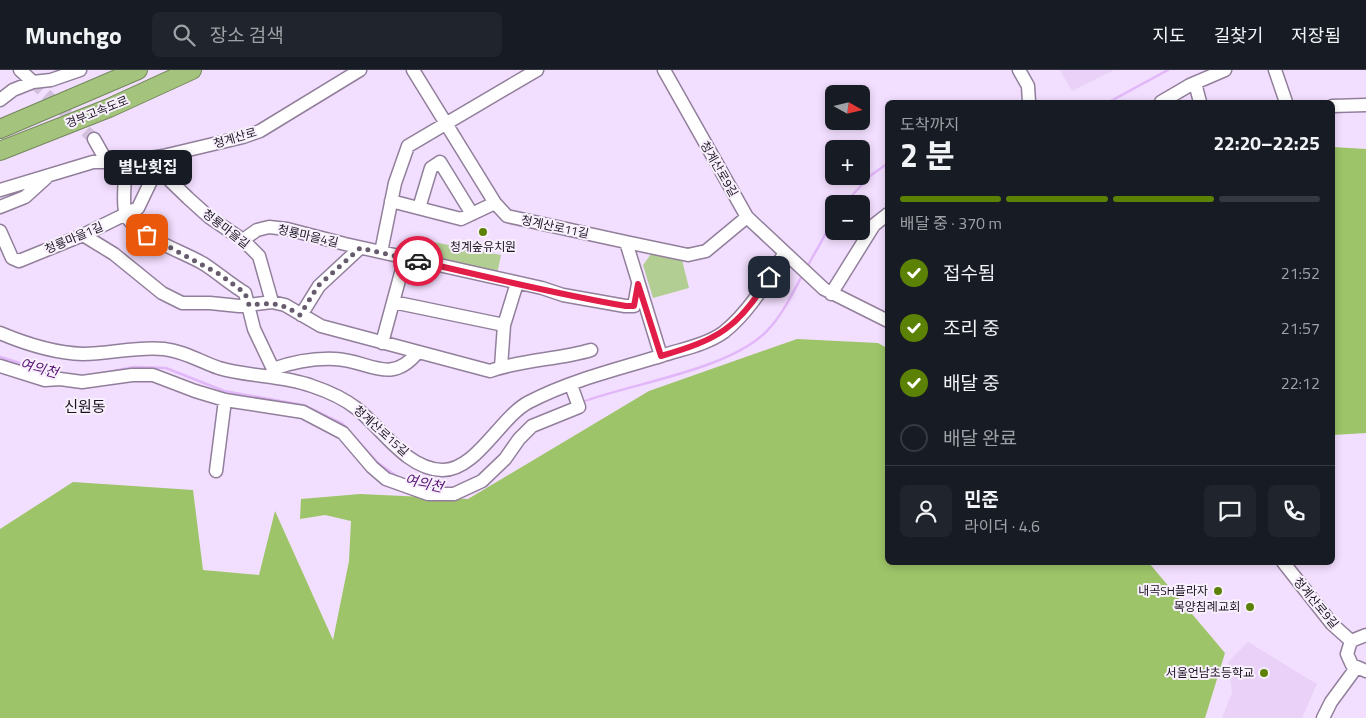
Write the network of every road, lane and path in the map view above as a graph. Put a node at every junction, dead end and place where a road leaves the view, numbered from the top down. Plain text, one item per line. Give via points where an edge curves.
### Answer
1 (20, 70) edge
2 (80, 70) edge
3 (138, 70) edge
4 (192, 70) edge
5 (360, 70) edge
6 (413, 70) edge
7 (537, 70) edge
8 (664, 70) edge
9 (1019, 70) edge
10 (1226, 70) edge
11 (1276, 70) edge
12 (33, 82) junction
13 (1195, 83) junction
14 (0, 100) edge
15 (1029, 100) edge
16 (1165, 100) edge
17 (1199, 100) edge
18 (1285, 100) edge
19 (1366, 105) edge
20 (1335, 106) edge
21 (445, 122) junction
22 (0, 129) edge
23 (94, 139) tunnel mouth
24 (0, 151) edge
25 (107, 162) junction
26 (124, 162) junction
27 (160, 162) junction
28 (48, 176) junction
29 (0, 190) edge
30 (391, 201) junction
31 (495, 203) junction
32 (0, 207) edge
33 (419, 208) junction
34 (472, 214) junction
35 (126, 215) junction
36 (885, 216) edge
37 (747, 217) junction
38 (0, 231) edge
39 (83, 235) junction
40 (243, 240) junction
41 (626, 242) junction
42 (360, 248) junction
43 (381, 252) junction
44 (786, 255) junction
45 (405, 258) junction
46 (516, 283) junction
47 (638, 284) junction
48 (828, 292) junction
49 (272, 302) junction
50 (393, 302) junction
51 (249, 305) junction
52 (300, 315) junction
53 (885, 320) edge
54 (504, 325) junction
55 (0, 333) edge
56 (382, 343) junction
57 (591, 350) dead end
58 (417, 353) junction
59 (661, 356) junction
60 (0, 366) edge
61 (501, 367) junction
62 (273, 373) junction
63 (571, 386) junction
64 (225, 400) junction
65 (216, 471) dead end
66 (1285, 565) edge
67 (1366, 635) edge
68 (1352, 641) junction
69 (1361, 669) edge
70 (1323, 718) edge

1 - 12 street
2 - 12 street via 51,80
3 - 22 highway, 경부고속도로
4 - 24 highway, 경부고속도로 via 109,108
5 - 27 street, 청계산로 via 260,131
6 - 21 street, 청계산로11길
7 - 21 street
8 - 37 street, 청계산로9길
9 - 15 street via 1028,86
10 - 13 street
11 - 18 street
12 - 14 street via 13,90
13 - 16 street
13 - 17 street
19 - 20 street
21 - 30 street via 408,146
21 - 31 street, 청계산로11길
23 - 25 street
25 - 26 street, 청계산로
25 - 28 street, 청계산로 via 93,162
26 - 27 street, 청계산로
26 - 35 street
27 - 35 street, 청룡마을1길 via 138,208
27 - 40 street, 청룡마을길 via 209,216
28 - 29 street, 청계산로
28 - 32 street via 25,196
30 - 33 street
30 - 43 street
31 - 34 street
31 - 41 street, 청계산로11길 via 507,216
33 - 34 street via 461,218
33 - 34 street via 431,168 440,162
35 - 39 street, 청룡마을1길
35 - 51 street via 130,223 147,235 203,264 245,293
36 - 48 street via 874,225
37 - 41 street, 청계산로11길 via 706,251 688,254
37 - 44 street, 청계산로9길
38 - 39 street, 청룡마을1길 via 12,258 19,261
39 - 51 street via 114,254 162,293 182,303
40 - 42 street, 청룡마을4길 via 257,230 269,227
40 - 49 street, 청룡마을길 via 259,256
41 - 47 street
42 - 43 street, 청룡마을4길
42 - 52 street via 318,286
43 - 45 street, 청룡마을4길
44 - 48 street, 청계산로9길
44 - 59 street, 청계산로15길 via 749,307 721,334 700,345
45 - 46 street, 청룡마을4길
45 - 50 street
46 - 47 street, 청룡마을4길 via 626,306 634,306
46 - 54 street
47 - 59 street
48 - 53 street
49 - 51 street
49 - 52 street via 285,305
50 - 54 street
50 - 56 street
51 - 62 street via 254,329
52 - 56 street via 321,326
54 - 61 street
55 - 62 street, 청계산로15길 via 46,349 83,354 164,349 220,368
56 - 58 street
57 - 61 street
58 - 61 street via 490,371
58 - 62 street via 408,364 386,370 337,359 298,362
59 - 63 street, 청계산로15길
60 - 64 street via 45,380 82,382 153,374
62 - 63 street, 청계산로15길 via 332,393 376,424 401,451 418,463 441,470 455,469 469,460 527,403
63 - 64 street via 579,408 532,426 506,459 482,480 454,494 410,489 386,480 343,433 303,412
64 - 65 street
66 - 68 street, 청계산로9길 via 1332,624
67 - 68 street
68 - 69 street via 1348,660
69 - 70 street via 1331,702

